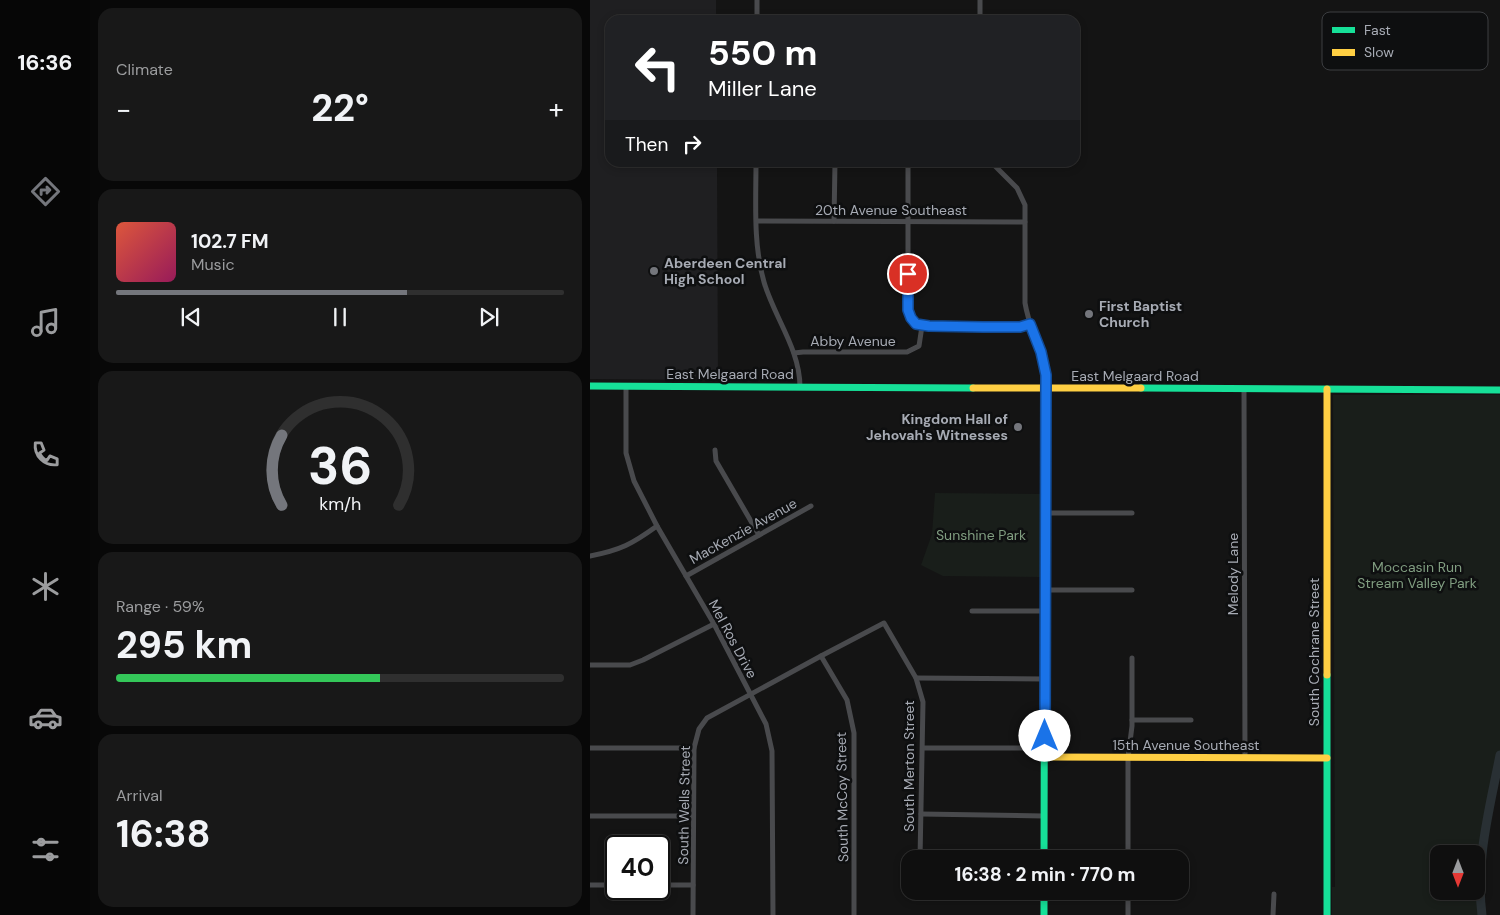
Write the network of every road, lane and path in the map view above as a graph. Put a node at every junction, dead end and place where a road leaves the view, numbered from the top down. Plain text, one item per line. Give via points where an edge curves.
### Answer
1 (757, 0) edge
2 (980, 0) edge
3 (757, 15) edge
4 (980, 15) edge
5 (756, 167) edge
6 (835, 167) edge
7 (908, 167) edge
8 (996, 167) edge
9 (757, 220) junction
10 (834, 221) junction
11 (908, 221) junction
12 (1025, 222) junction
13 (1030, 324) junction
14 (922, 326) junction
15 (794, 353) junction
16 (590, 386) edge
17 (626, 386) junction
18 (800, 387) junction
19 (1045, 388) junction
20 (1244, 389) junction
21 (1327, 389) junction
22 (1500, 390) edge
23 (715, 450) dead end
24 (812, 506) dead end
25 (1045, 512) junction
26 (1132, 512) dead end
27 (657, 526) junction
28 (759, 535) junction
29 (590, 556) edge
30 (686, 576) junction
31 (1045, 590) junction
32 (1132, 590) dead end
33 (1045, 610) junction
34 (972, 611) dead end
35 (884, 623) joint
36 (714, 624) junction
37 (821, 656) junction
38 (1132, 658) dead end
39 (590, 665) edge
40 (916, 678) junction
41 (1045, 679) junction
42 (750, 694) junction
43 (1132, 720) junction
44 (1191, 720) dead end
45 (590, 748) edge
46 (694, 748) junction
47 (923, 748) junction
48 (1045, 748) junction
49 (1044, 758) junction
50 (1128, 758) junction
51 (1245, 758) junction
52 (1327, 758) junction
53 (921, 814) junction
54 (590, 816) edge
55 (693, 816) junction
56 (1044, 816) junction
57 (920, 850) edge
58 (1044, 850) edge
59 (1128, 850) edge
60 (590, 885) edge
61 (605, 885) edge
62 (670, 885) edge
63 (693, 885) junction
64 (1274, 894) dead end
65 (1044, 900) edge
66 (1128, 900) edge
67 (693, 915) edge
68 (773, 915) edge
69 (854, 915) edge
70 (1044, 915) edge
71 (1128, 915) edge
72 (1274, 915) edge
73 (1327, 915) edge

1 - 3 street
2 - 4 street
5 - 9 street
6 - 10 street
7 - 11 street
8 - 12 street via 1021,193
9 - 10 street, 20th Avenue Southeast
9 - 15 street via 764,283
10 - 11 street, 20th Avenue Southeast
11 - 12 street, 20th Avenue Southeast
11 - 14 street via 908,310 916,324
12 - 13 street via 1024,287
13 - 14 street via 1020,327
13 - 19 street via 1044,365
14 - 15 street, Abby Avenue via 919,346 906,352
15 - 18 street via 799,366
16 - 17 street, East Melgaard Road
17 - 18 street, East Melgaard Road
17 - 27 street, Mel Ros Drive via 629,466
18 - 19 street, East Melgaard Road
19 - 20 street, East Melgaard Road
19 - 25 street
20 - 21 street, East Melgaard Road
20 - 51 street, Melody Lane
21 - 22 street, East Melgaard Road
21 - 52 street, South Cochrane Street
23 - 28 street via 716,461
24 - 28 street, MacKenzie Avenue
25 - 26 street
25 - 31 street
27 - 29 street via 633,543
27 - 30 street, Mel Ros Drive
28 - 30 street, MacKenzie Avenue
30 - 36 street, Mel Ros Drive
31 - 32 street
31 - 33 street
33 - 34 street
33 - 41 street
35 - 37 street, South Wells Street
35 - 40 street, South Merton Street
36 - 39 street via 630,665
36 - 42 street, Mel Ros Drive
37 - 42 street, South Wells Street
37 - 69 street, South McCoy Street via 847,700 854,733
38 - 43 street
40 - 41 street
40 - 47 street, South Merton Street via 923,702
41 - 48 street
42 - 46 street, South Wells Street via 707,718 699,729
42 - 68 street, Mel Ros Drive via 766,724 772,751
43 - 44 street
43 - 50 street
45 - 46 street
46 - 55 street, South Wells Street
47 - 48 street
47 - 53 street, South Merton Street
48 - 49 street
49 - 50 street, 15th Avenue Southeast
49 - 56 street
50 - 51 street, 15th Avenue Southeast
50 - 59 street
51 - 52 street, 15th Avenue Southeast
52 - 73 street, South Cochrane Street
53 - 56 street
53 - 57 street, South Merton Street
54 - 55 street
55 - 63 street, South Wells Street
56 - 58 street
60 - 61 street
62 - 63 street
63 - 67 street, South Wells Street
64 - 72 street
65 - 70 street
66 - 71 street

